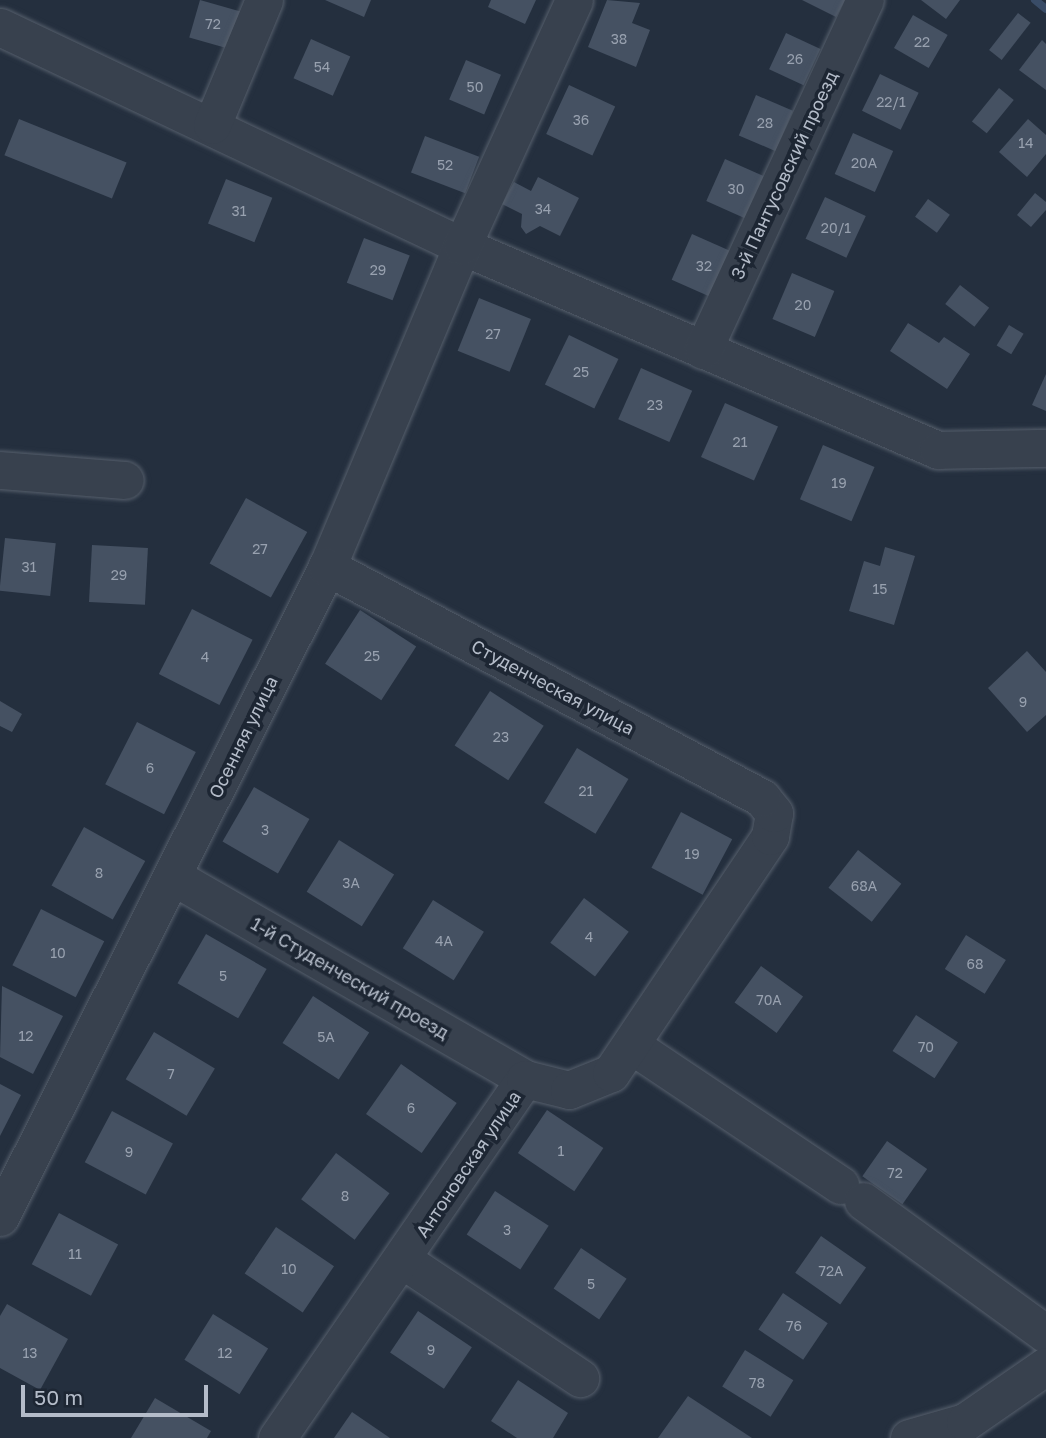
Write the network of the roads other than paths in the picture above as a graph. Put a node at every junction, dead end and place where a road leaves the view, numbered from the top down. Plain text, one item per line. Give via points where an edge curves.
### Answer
1 (264, 0) edge
2 (574, 0) edge
3 (865, 0) edge
4 (0, 27) edge
5 (212, 125) junction
6 (462, 246) junction
7 (703, 350) junction
8 (1046, 448) edge
9 (0, 470) edge
10 (125, 480) dead end
11 (327, 567) junction
12 (774, 813) joint
13 (174, 877) junction
14 (631, 1045) junction
15 (525, 1079) junction
16 (0, 1217) edge
17 (404, 1259) junction
18 (1046, 1334) edge
19 (1046, 1366) edge
20 (580, 1378) dead end
21 (277, 1438) edge
22 (909, 1438) edge

1 - 5 street
2 - 6 street
3 - 7 street, 3-й Пантусовский проезд
4 - 5 street
5 - 6 street
6 - 7 street
6 - 11 street, Осенняя улица
7 - 8 street via 938,450
9 - 10 street
11 - 12 street, Студенческая улица via 762,798
11 - 13 street, Осенняя улица
12 - 14 street, Антоновская улица via 770,836
13 - 15 street, 1-й Студенческий проезд
13 - 16 street, Осенняя улица
14 - 15 street, Антоновская улица via 611,1073 569,1090
14 - 18 street via 851,1193
15 - 17 street, Антоновская улица
17 - 20 street
17 - 21 street, Антоновская улица
19 - 22 street via 965,1422

